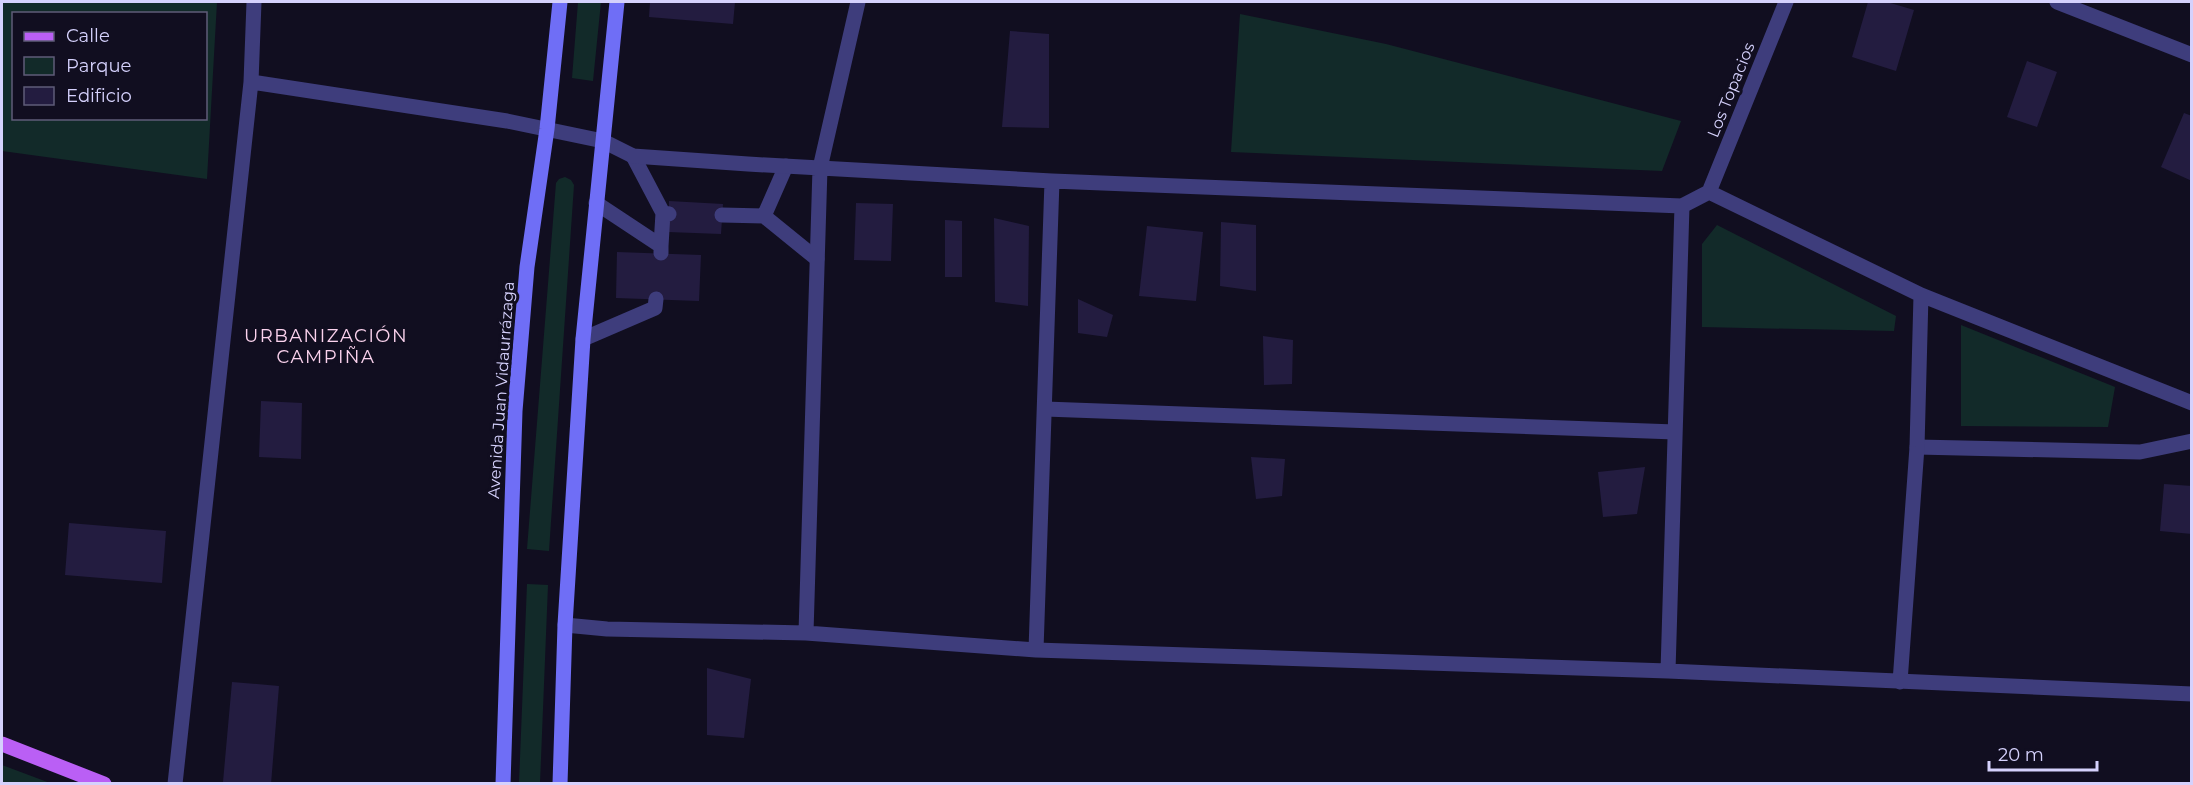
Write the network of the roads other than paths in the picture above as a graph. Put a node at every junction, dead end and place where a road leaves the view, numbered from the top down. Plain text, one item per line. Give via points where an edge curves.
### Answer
1 (254, 2) edge
2 (560, 2) edge
3 (616, 2) edge
4 (858, 2) edge
5 (1786, 2) edge
6 (2057, 2) edge
7 (2192, 55) edge
8 (251, 82) junction
9 (547, 129) junction
10 (603, 141) junction
11 (633, 156) junction
12 (786, 166) junction
13 (819, 168) junction
14 (1052, 181) junction
15 (1709, 192) junction
16 (596, 203) junction
17 (1682, 206) junction
18 (722, 215) dead end
19 (764, 216) junction
20 (817, 259) junction
21 (1921, 295) junction
22 (656, 299) dead end
23 (583, 339) junction
24 (2192, 403) edge
25 (1045, 408) junction
26 (1675, 432) junction
27 (2192, 441) edge
28 (1917, 447) junction
29 (565, 625) junction
30 (806, 633) junction
31 (1036, 650) junction
32 (1668, 671) junction
33 (1900, 682) junction
34 (2192, 694) edge
35 (2, 744) edge
36 (104, 783) edge
37 (175, 783) edge
38 (503, 783) edge
39 (560, 783) edge

1 - 8 street
2 - 9 main road, Avenida Juan Vidaurrázaga
3 - 10 main road
4 - 13 street
5 - 15 street, Los Topacios
6 - 7 street
8 - 9 street
8 - 37 street
9 - 10 street
9 - 38 main road, Avenida Juan Vidaurrázaga via 527,267 515,411
10 - 11 street
10 - 16 main road
11 - 12 street
11 - 16 street via 666,214 661,250
12 - 13 street
12 - 19 street
13 - 14 street
13 - 20 street
14 - 17 street
14 - 25 street
15 - 17 street
15 - 21 street
16 - 23 main road
17 - 26 street
18 - 19 street
19 - 20 street
20 - 30 street
21 - 24 street
21 - 28 street
22 - 23 street via 655,308
23 - 29 main road
25 - 26 street
25 - 31 street
26 - 32 street
27 - 28 street via 2140,452
28 - 33 street
29 - 30 street
29 - 39 main road
30 - 31 street
31 - 32 street
32 - 33 street
33 - 34 street
35 - 36 main road

